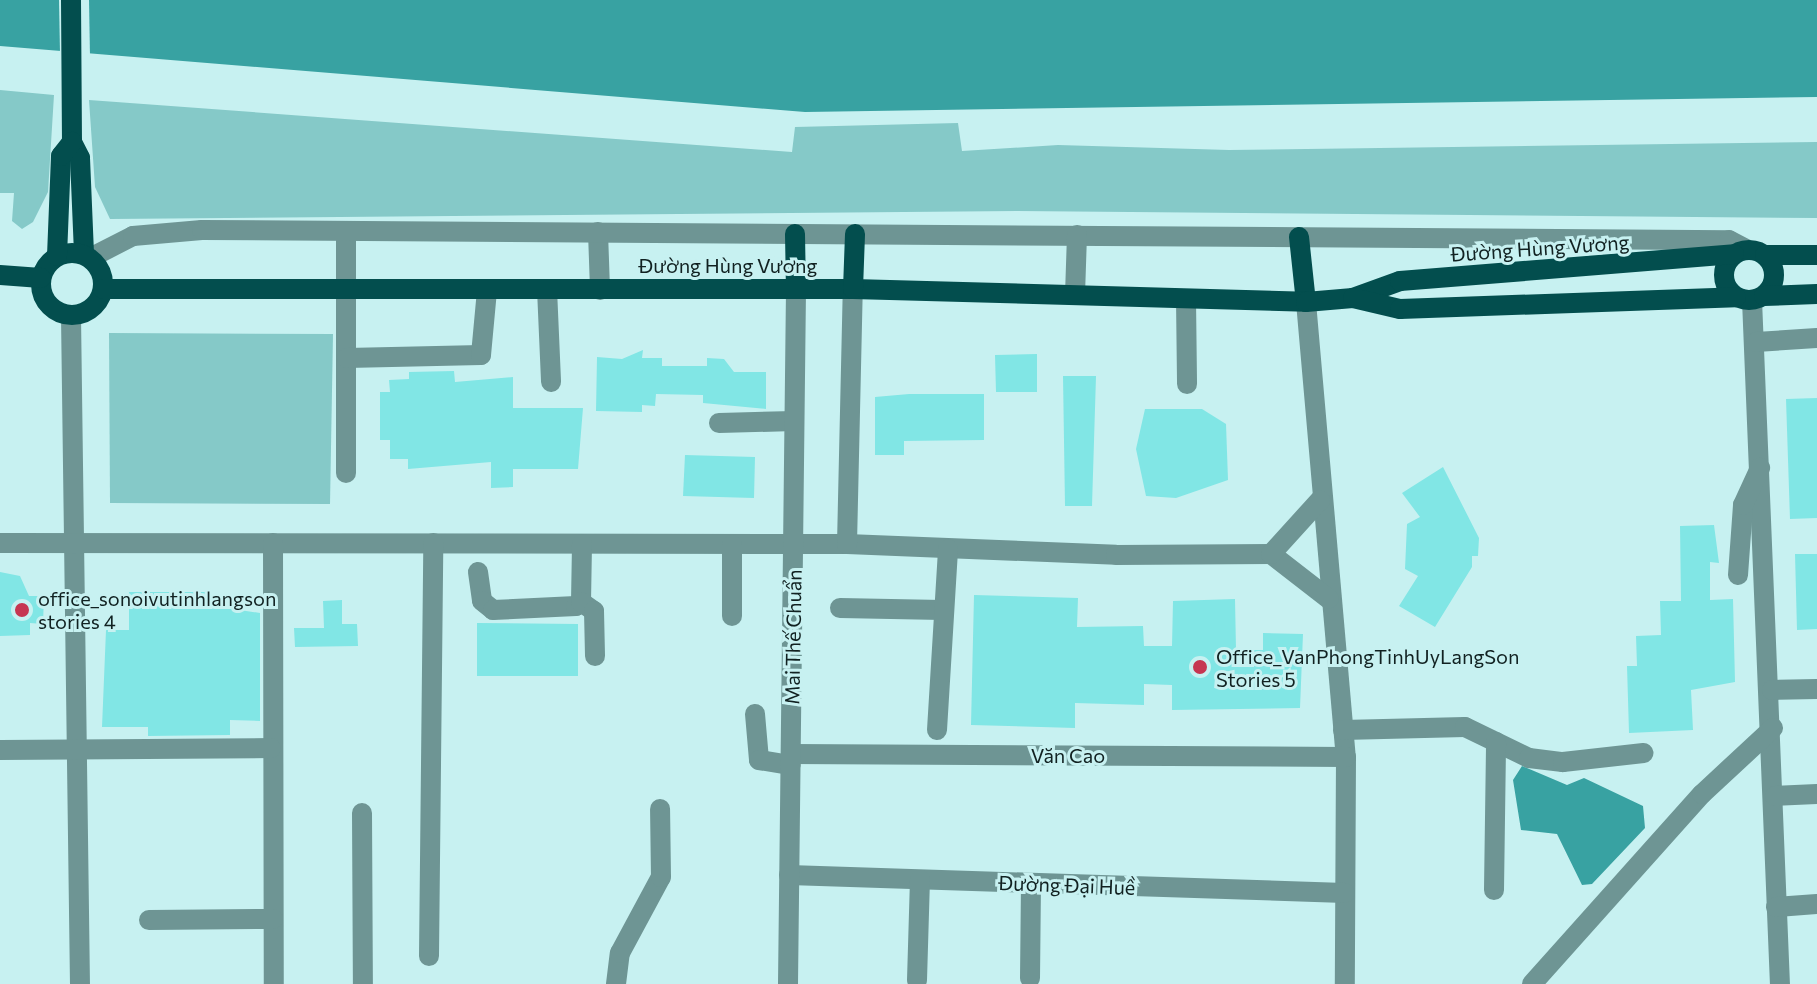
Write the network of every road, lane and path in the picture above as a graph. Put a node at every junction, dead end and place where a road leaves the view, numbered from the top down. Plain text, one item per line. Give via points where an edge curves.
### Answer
1 (71, 0) edge
2 (72, 142) junction
3 (346, 232) junction
4 (598, 232) junction
5 (795, 234) junction
6 (855, 234) junction
7 (1077, 235) junction
8 (1299, 237) junction
9 (1748, 253) junction
10 (1817, 255) edge
11 (57, 256) junction
12 (87, 257) junction
13 (0, 275) edge
14 (41, 278) junction
15 (103, 289) junction
16 (547, 289) junction
17 (796, 289) junction
18 (853, 289) junction
19 (347, 290) junction
20 (487, 290) junction
21 (600, 290) junction
22 (1817, 294) edge
23 (1075, 295) junction
24 (1353, 298) junction
25 (1751, 298) junction
26 (1186, 299) junction
27 (1306, 302) junction
28 (71, 316) junction
29 (1817, 338) edge
30 (1756, 342) junction
31 (347, 358) junction
32 (551, 382) dead end
33 (1187, 384) dead end
34 (794, 421) junction
35 (719, 423) dead end
36 (1761, 464) junction
37 (346, 473) dead end
38 (1320, 500) junction
39 (0, 543) edge
40 (71, 543) junction
41 (273, 543) junction
42 (433, 543) junction
43 (582, 544) junction
44 (847, 544) junction
45 (732, 545) junction
46 (795, 545) junction
47 (948, 549) junction
48 (1271, 554) junction
49 (478, 572) dead end
50 (1738, 575) dead end
51 (1329, 599) junction
52 (581, 602) junction
53 (840, 608) dead end
54 (942, 610) junction
55 (732, 616) dead end
56 (595, 656) dead end
57 (1817, 689) edge
58 (1772, 690) junction
59 (755, 714) dead end
60 (1773, 728) junction
61 (937, 730) dead end
62 (1343, 730) junction
63 (1496, 742) junction
64 (271, 748) junction
65 (77, 749) junction
66 (0, 750) edge
67 (1643, 753) dead end
68 (1346, 757) junction
69 (791, 759) junction
70 (1817, 794) edge
71 (1775, 796) junction
72 (660, 809) dead end
73 (362, 813) dead end
74 (789, 875) junction
75 (920, 880) junction
76 (1031, 884) junction
77 (1494, 890) dead end
78 (1345, 893) junction
79 (1817, 904) edge
80 (1776, 907) junction
81 (273, 919) junction
82 (149, 920) dead end
83 (429, 956) dead end
84 (1030, 978) dead end
85 (917, 980) dead end
86 (80, 984) edge
87 (274, 984) edge
88 (363, 984) edge
89 (616, 984) edge
90 (788, 984) edge
91 (1345, 984) edge
92 (1532, 984) edge
93 (1780, 984) edge

1 - 2 main road
2 - 11 main road via 61,156
2 - 12 main road via 80,158
3 - 4 street
3 - 12 street via 147,232
3 - 19 street
4 - 5 street
4 - 21 street
5 - 6 street
5 - 17 main road
6 - 7 street
6 - 18 main road
7 - 8 street
7 - 23 street
8 - 9 street via 1729,240
8 - 27 main road
9 - 10 main road, Đường Hùng Vương
9 - 24 main road, Đường Hùng Vương via 1400,281
9 - 25 main road via 1774,271
9 - 25 main road via 1724,271
11 - 12 main road
11 - 14 main road
12 - 15 main road
13 - 14 main road
14 - 28 main road via 47,304
15 - 19 main road, Đường Hùng Vương
15 - 28 main road via 97,303
16 - 20 main road, Đường Hùng Vương
16 - 21 main road, Đường Hùng Vương
16 - 32 street
17 - 18 main road, Đường Hùng Vương
17 - 21 main road, Đường Hùng Vương
17 - 34 street, Mai Thế Chuẩn
18 - 23 main road, Đường Hùng Vương
18 - 44 street
19 - 20 main road, Đường Hùng Vương
19 - 31 street
20 - 31 street via 481,355
22 - 25 main road, Đường Hùng Vương
23 - 26 main road, Đường Hùng Vương
24 - 25 main road, Đường Hùng Vương via 1400,309
24 - 27 main road, Đường Hùng Vương
25 - 30 street
26 - 27 main road, Đường Hùng Vương
26 - 33 street
27 - 38 street
28 - 40 street
29 - 30 street
30 - 36 street
31 - 37 street
34 - 35 street
34 - 46 street, Mai Thế Chuẩn
36 - 50 street via 1743,505
36 - 58 street
38 - 48 street
38 - 51 street
39 - 40 street
40 - 41 street
40 - 65 street
41 - 42 street
41 - 64 street
42 - 43 street
42 - 83 street
43 - 45 street
43 - 52 street
44 - 46 street
44 - 47 street
45 - 46 street
45 - 55 street
46 - 69 street, Mai Thế Chuẩn
47 - 48 street
47 - 54 street
48 - 51 street
49 - 52 street via 482,601 493,610
51 - 62 street
52 - 56 street via 594,611
53 - 54 street
54 - 61 street
57 - 58 street
58 - 60 street
59 - 69 street via 759,760
60 - 71 street
60 - 92 street via 1702,794
62 - 63 street via 1465,727
62 - 68 street
63 - 67 street via 1529,758 1563,762
63 - 77 street
64 - 65 street
64 - 81 street
65 - 66 street
65 - 86 street
68 - 69 street, Văn Cao
68 - 78 street
69 - 74 street, Mai Thế Chuẩn
70 - 71 street
71 - 80 street
72 - 89 street via 661,877 632,924
73 - 88 street
74 - 75 street, Đường Đại Huề
74 - 90 street, Mai Thế Chuẩn
75 - 76 street, Đường Đại Huề
75 - 85 street
76 - 78 street, Đường Đại Huề
76 - 84 street
78 - 91 street
79 - 80 street
80 - 93 street
81 - 82 street
81 - 87 street

